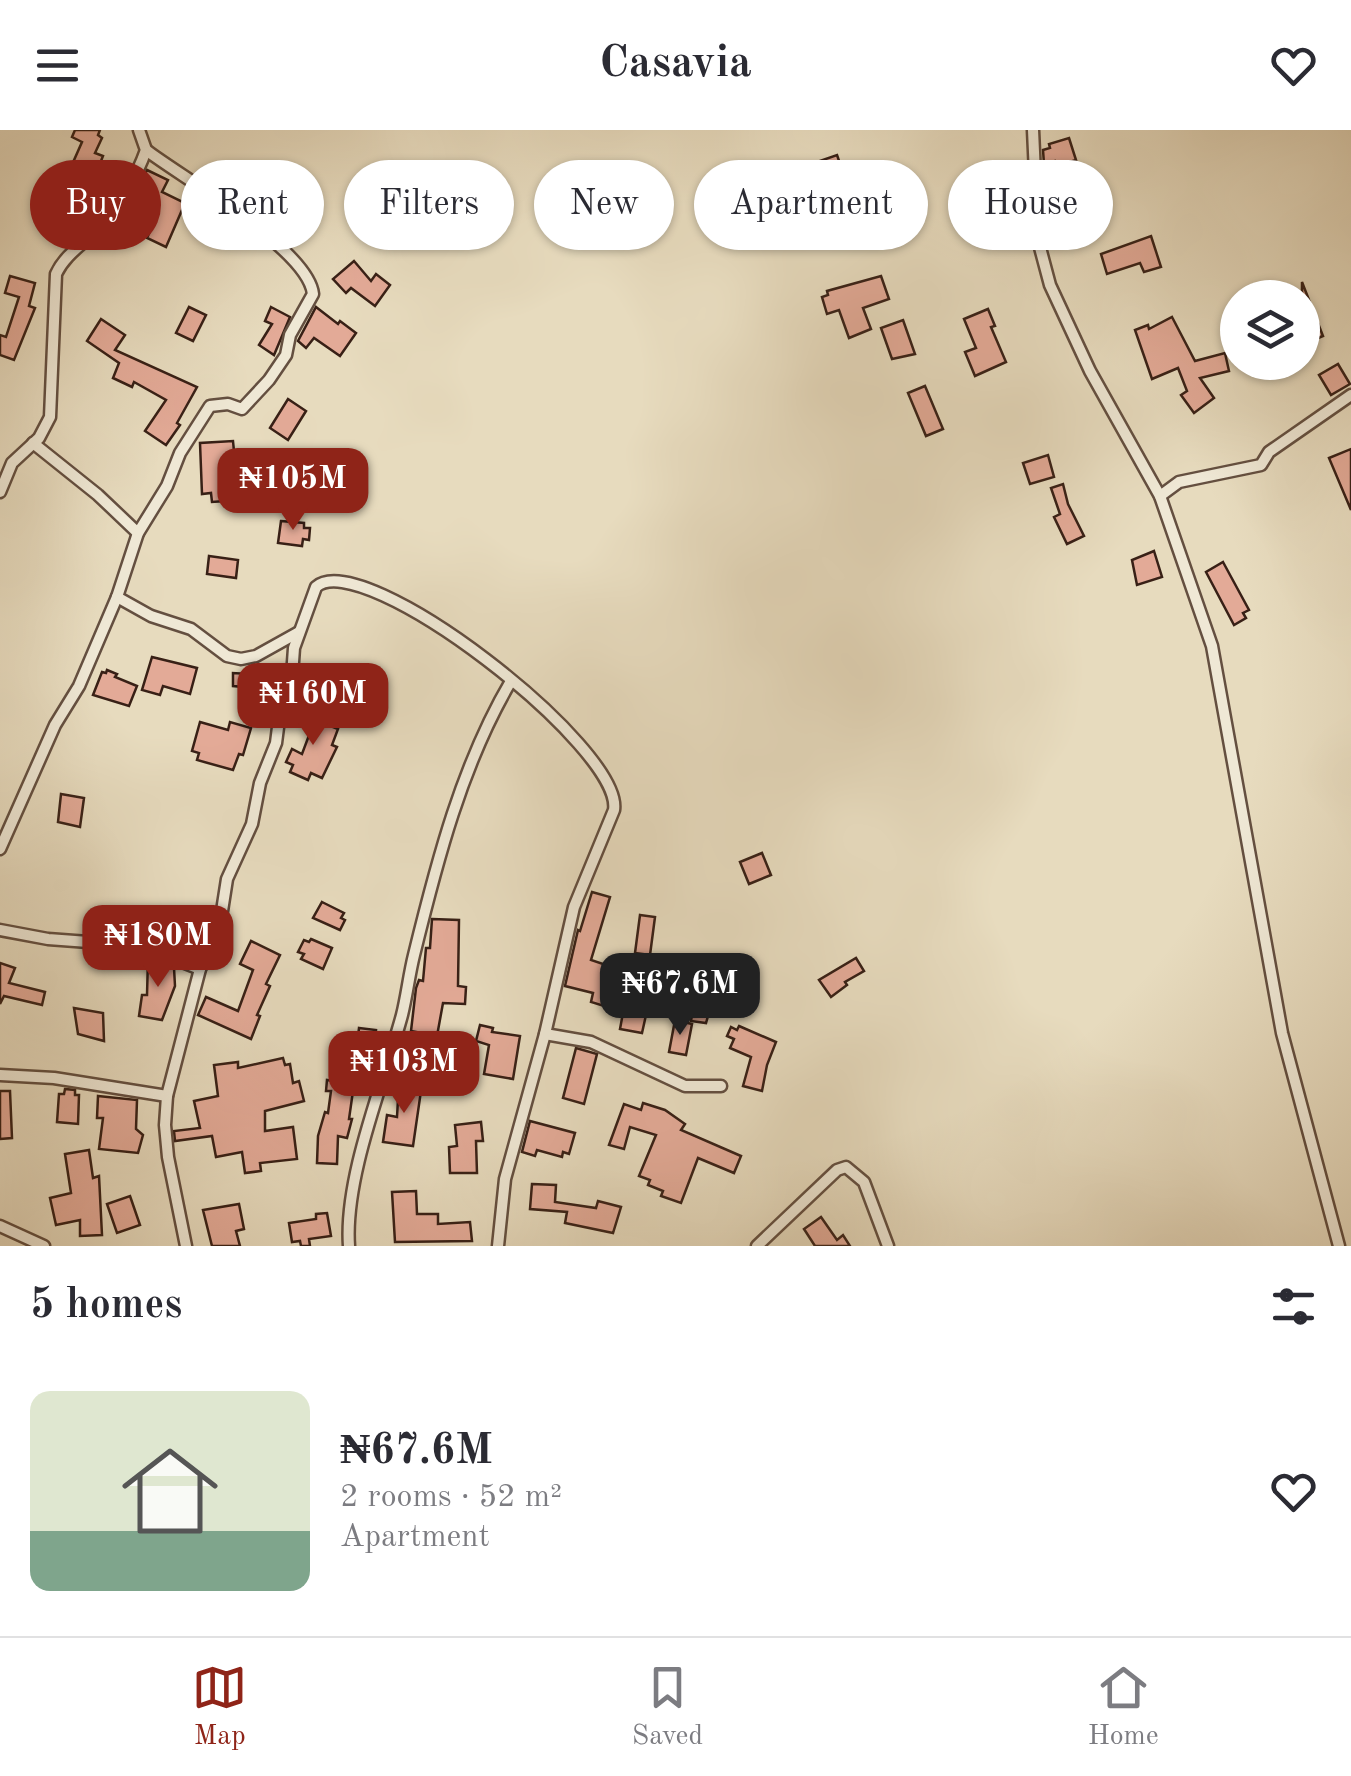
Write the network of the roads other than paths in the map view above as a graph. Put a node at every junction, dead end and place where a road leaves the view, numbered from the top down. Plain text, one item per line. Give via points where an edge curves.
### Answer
1 (138, 130) edge
2 (1034, 130) edge
3 (146, 150) junction
4 (1351, 394) edge
5 (33, 443) junction
6 (0, 492) edge
7 (1160, 496) junction
8 (138, 534) junction
9 (116, 597) junction
10 (299, 632) junction
11 (512, 681) junction
12 (0, 849) edge
13 (0, 930) edge
14 (200, 969) junction
15 (545, 1034) junction
16 (0, 1076) edge
17 (722, 1086) dead end
18 (168, 1096) junction
19 (0, 1226) edge
20 (1351, 1242) edge
21 (44, 1246) edge
22 (186, 1246) edge
23 (349, 1246) edge
24 (498, 1246) edge
25 (757, 1246) edge
26 (888, 1246) edge
27 (1341, 1246) edge

1 - 3 street
2 - 7 street via 1038,240 1050,286
3 - 5 street via 112,214 56,274 52,405
3 - 8 street via 241,214 304,270 313,294 269,380 242,409 216,404 207,410
4 - 7 street via 1269,452 1260,466 1179,482
5 - 6 street via 12,462
5 - 8 street
7 - 27 street via 1212,646 1282,1033
8 - 9 street
9 - 10 street via 240,659
9 - 12 street
10 - 11 street via 316,586 335,579 426,618
10 - 14 street via 276,743
11 - 15 street via 602,772 615,802 574,907
11 - 23 street via 486,726 444,839 366,1135
13 - 14 street via 142,946
14 - 18 street
15 - 17 street via 590,1042 685,1086
15 - 24 street via 505,1178
16 - 18 street
18 - 22 street via 168,1157
19 - 21 street
20 - 27 street
25 - 26 street via 846,1167 864,1182

